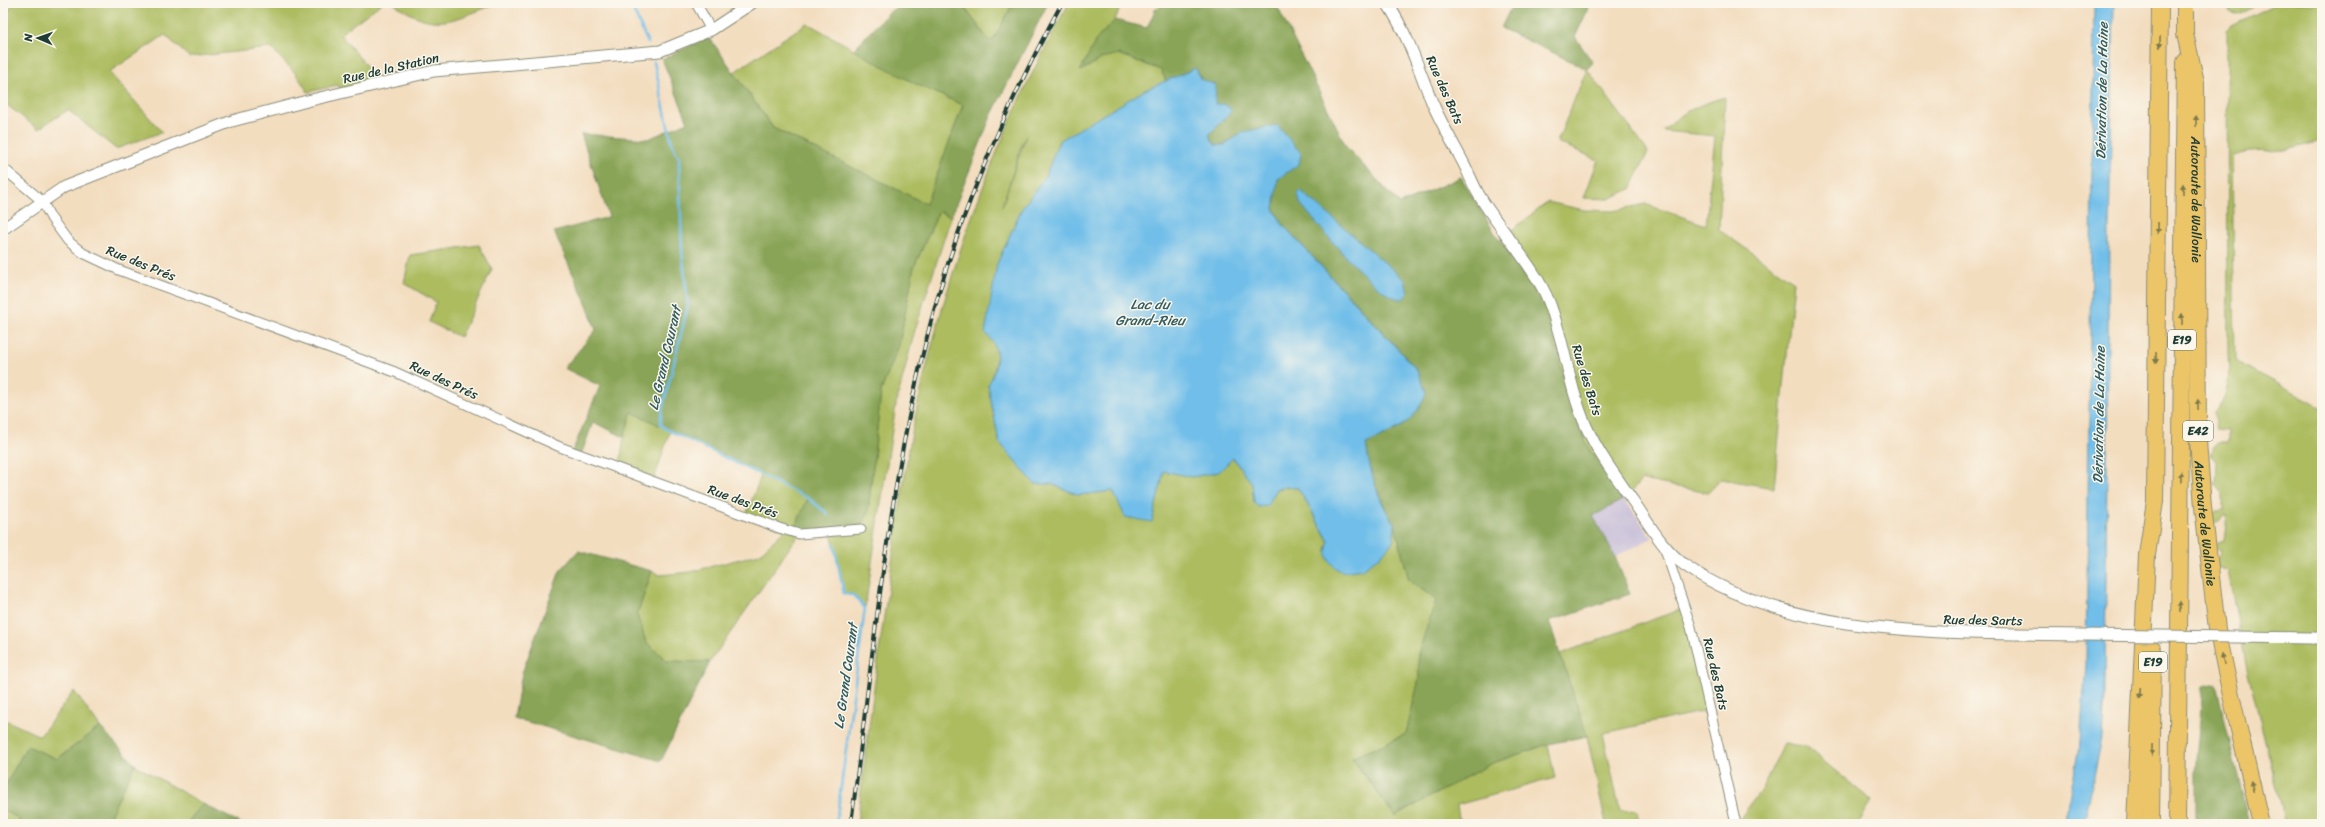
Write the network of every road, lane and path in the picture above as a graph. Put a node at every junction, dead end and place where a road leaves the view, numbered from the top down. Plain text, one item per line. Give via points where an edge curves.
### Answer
1 (696, 3) edge
2 (752, 3) edge
3 (1388, 3) edge
4 (2160, 3) edge
5 (2185, 3) edge
6 (711, 30) junction
7 (2185, 34) junction
8 (3, 168) edge
9 (42, 200) junction
10 (3, 229) edge
11 (2155, 500) junction
12 (861, 529) dead end
13 (1663, 545) junction
14 (2317, 638) edge
15 (1736, 824) edge
16 (2135, 824) edge
17 (2151, 824) edge
18 (2177, 824) edge
19 (2261, 824) edge

1 - 6 street
2 - 6 street, Rue de la Station
3 - 13 street, Rue des Bats via 1410,44 1433,104 1478,194 1548,301 1575,396 1601,455
4 -> 11 highway, E19
5 - 7 highway, Autoroute de Wallonie / E19
6 - 9 street, Rue de la Station via 648,54 434,71 307,101 232,121 138,156 64,187
18 -> 7 highway, E19
19 -> 7 highway, Autoroute de Wallonie / E42 via 2218,629 2202,507 2198,441 2196,82
8 - 9 street
9 - 10 street, Rue de la Station
9 - 12 street, Rue des Prés via 51,218 68,241 83,253 113,267 395,372 560,447 799,534
11 -> 16 highway via 2147,555
11 -> 17 highway, E19
13 - 14 street, Rue des Sarts, bridge via 1684,565 1711,581 1790,611 1847,624 1918,632
13 - 15 street, Rue des Bats via 1691,627

